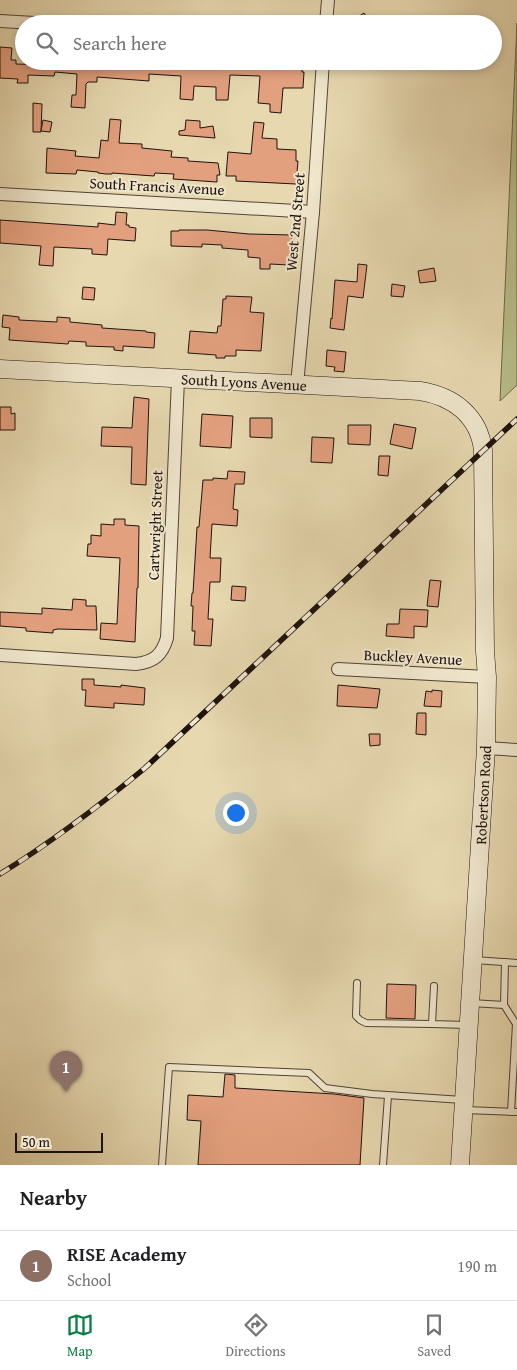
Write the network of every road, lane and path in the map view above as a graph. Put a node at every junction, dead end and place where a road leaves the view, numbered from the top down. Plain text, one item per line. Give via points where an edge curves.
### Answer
1 (328, 0) edge
2 (327, 15) edge
3 (0, 21) edge
4 (15, 22) edge
5 (322, 70) edge
6 (0, 194) edge
7 (312, 212) junction
8 (0, 369) edge
9 (178, 379) junction
10 (297, 385) junction
11 (476, 426) joint
12 (0, 655) edge
13 (338, 669) dead end
14 (487, 677) junction
15 (486, 748) junction
16 (517, 750) edge
17 (473, 960) junction
18 (505, 962) junction
19 (517, 963) edge
20 (357, 983) dead end
21 (434, 986) dead end
22 (470, 1003) junction
23 (504, 1005) junction
24 (432, 1024) junction
25 (516, 1024) edge
26 (469, 1025) junction
27 (388, 1096) junction
28 (464, 1105) junction
29 (514, 1112) edge
30 (162, 1165) edge
31 (382, 1165) edge
32 (460, 1165) edge

1 - 2 street
3 - 4 street
5 - 7 street, West 2nd Street
6 - 7 street, South Francis Avenue
7 - 10 street, West 2nd Street
8 - 9 street, South Lyons Avenue
9 - 10 street, South Lyons Avenue
9 - 12 street, Cartwright Street via 164,649 147,663 136,664
10 - 11 street, South Lyons Avenue via 432,393 458,406
11 - 14 street, Robertson Road via 483,450
13 - 14 street, Buckley Avenue
14 - 15 street, Robertson Road
15 - 16 street
15 - 17 street, Robertson Road
17 - 18 lane
17 - 22 street, Robertson Road
18 - 19 lane
18 - 23 lane
20 - 24 lane via 356,1016 360,1020 366,1023
21 - 24 lane
22 - 23 lane
22 - 26 street, Robertson Road
23 - 25 lane
24 - 26 lane
25 - 29 lane
26 - 28 street, Robertson Road
27 - 28 lane
27 - 30 lane via 325,1088 309,1073 169,1067
27 - 31 lane
28 - 29 lane
28 - 32 street, Robertson Road

